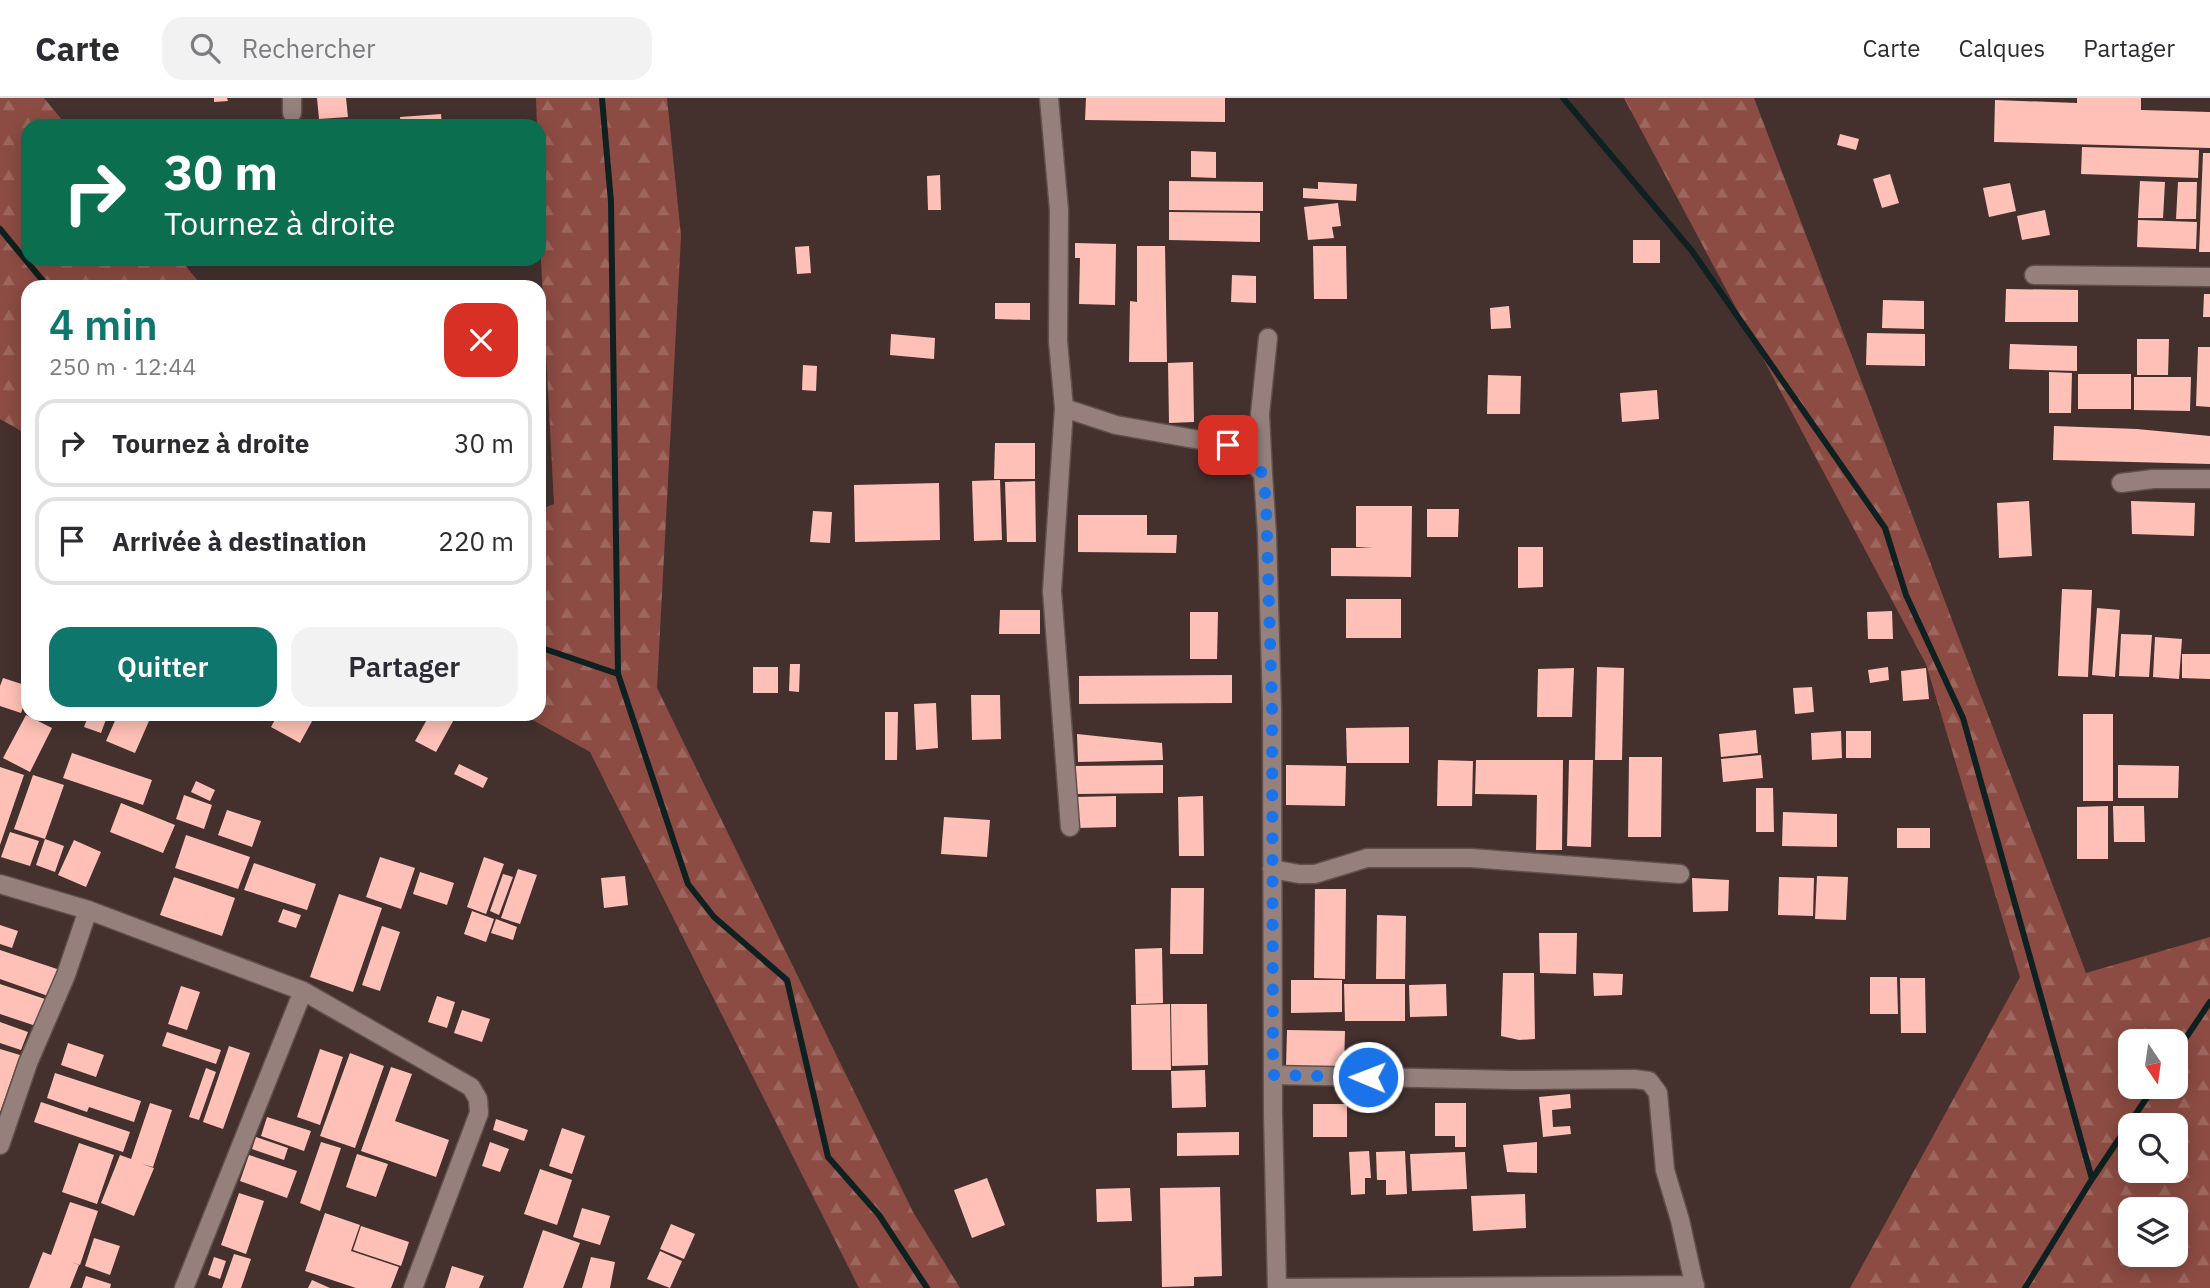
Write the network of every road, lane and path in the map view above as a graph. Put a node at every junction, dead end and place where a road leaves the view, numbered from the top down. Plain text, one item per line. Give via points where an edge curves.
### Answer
1 (1049, 98) edge
2 (2034, 275) dead end
3 (2210, 278) edge
4 (1268, 338) dead end
5 (1064, 408) junction
6 (1263, 474) junction
7 (2210, 479) edge
8 (2120, 483) dead end
9 (1070, 827) dead end
10 (1272, 869) junction
11 (1680, 874) dead end
12 (0, 884) edge
13 (88, 910) junction
14 (303, 991) junction
15 (1273, 1075) junction
16 (0, 1145) edge
17 (1695, 1286) edge
18 (184, 1288) edge
19 (413, 1288) edge
20 (1277, 1288) edge

1 - 5 street via 1059,209 1058,341
2 - 3 street
4 - 6 street via 1260,414
5 - 6 street via 1116,425 1228,445
5 - 9 street via 1052,591
6 - 10 street
7 - 8 street
10 - 11 street via 1315,874 1367,858 1471,858
10 - 15 street
12 - 13 street
13 - 14 street
13 - 16 street
14 - 18 street
14 - 19 street via 471,1087 478,1099 479,1113
15 - 17 street via 1649,1081 1658,1093 1665,1170
15 - 20 street
17 - 20 street

